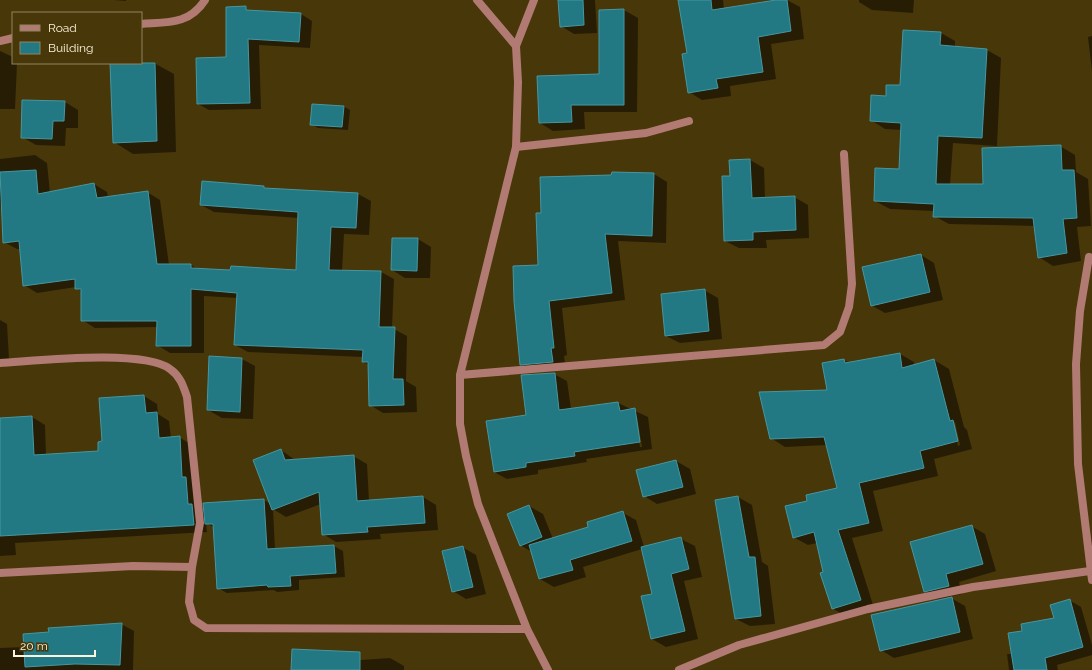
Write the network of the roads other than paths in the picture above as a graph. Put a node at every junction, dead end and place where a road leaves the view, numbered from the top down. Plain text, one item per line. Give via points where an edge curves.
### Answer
1 (205, 0) edge
2 (477, 0) edge
3 (534, 0) edge
4 (142, 24) edge
5 (12, 38) edge
6 (0, 41) edge
7 (516, 46) junction
8 (689, 121) dead end
9 (516, 147) junction
10 (844, 154) dead end
11 (1089, 256) dead end
12 (0, 363) edge
13 (460, 375) junction
14 (192, 567) junction
15 (1090, 571) junction
16 (0, 573) edge
17 (1092, 580) edge
18 (527, 629) junction
19 (548, 670) edge
20 (679, 670) edge

1 - 4 street via 199,10 180,22
2 - 7 street
3 - 7 street
5 - 6 street
7 - 9 street
8 - 9 street via 646,133
9 - 13 street
10 - 13 street via 852,284 849,307 840,332 824,345
11 - 15 street via 1080,311 1076,364 1078,464
12 - 14 street via 122,357 146,360 169,368 182,380 187,397 200,523
13 - 18 street via 460,424 478,504
14 - 16 street via 133,566
14 - 18 street via 189,602 194,620 206,628
15 - 17 street
15 - 20 street via 973,587 868,609 740,645
18 - 19 street

